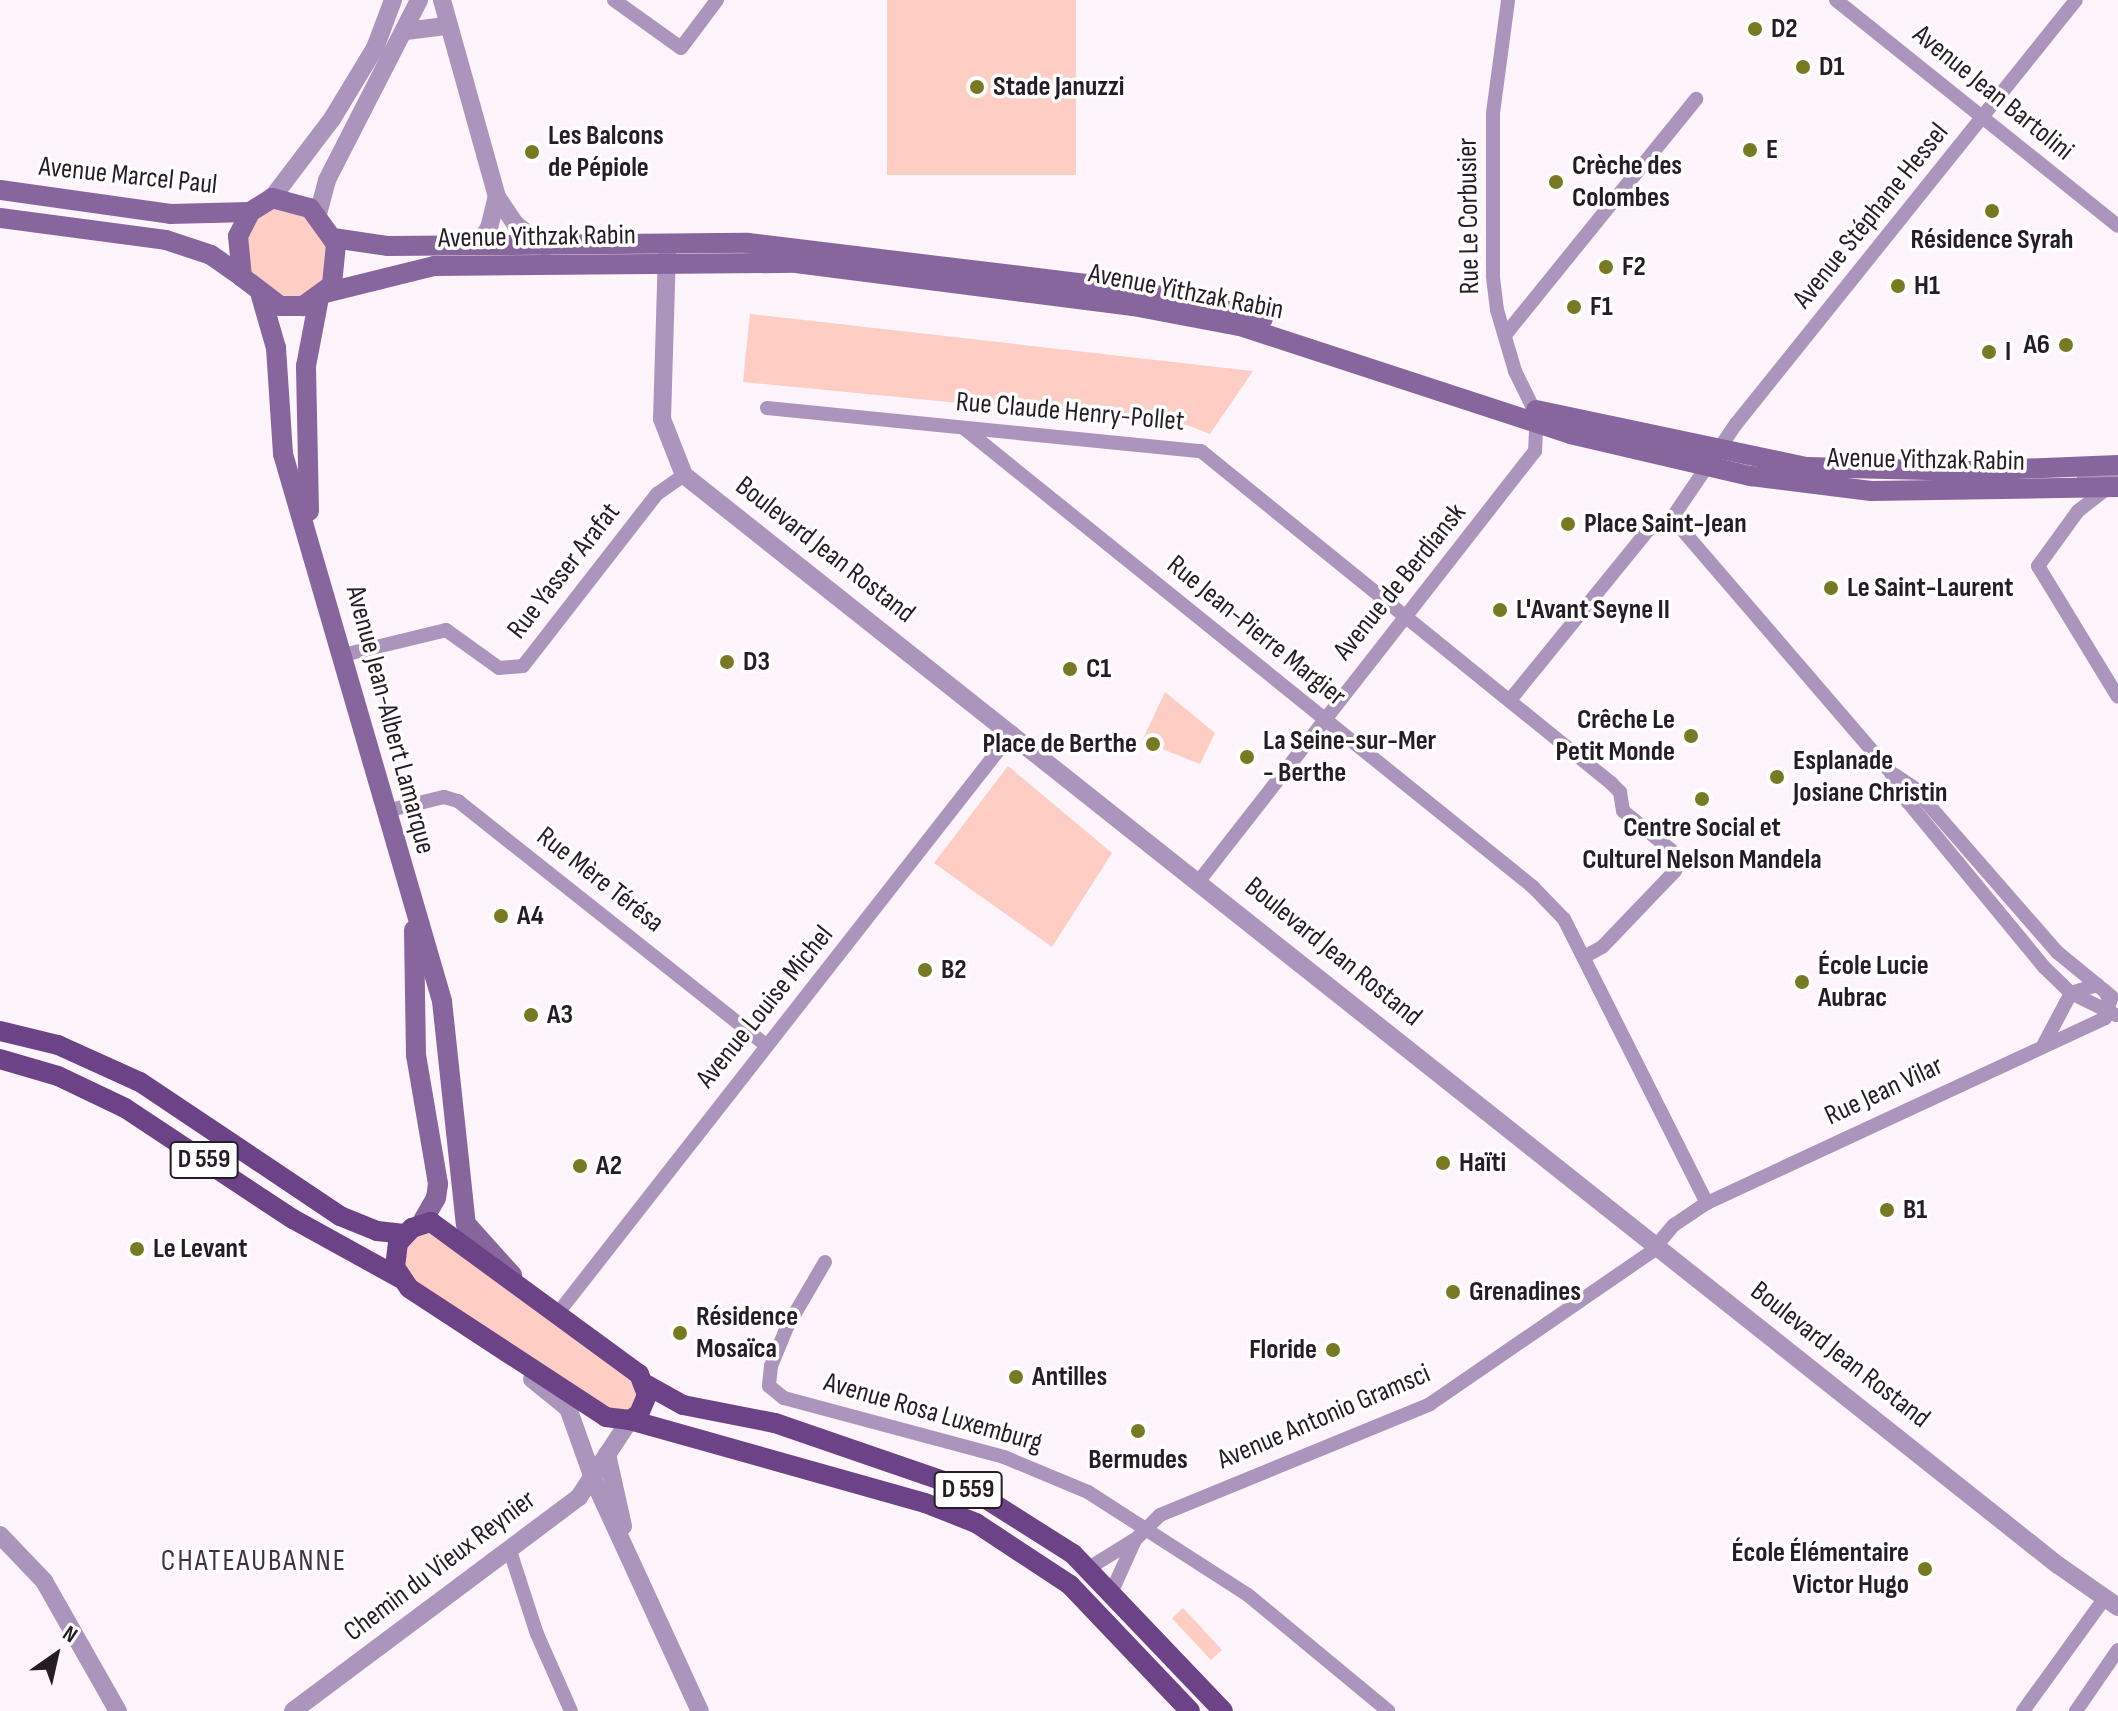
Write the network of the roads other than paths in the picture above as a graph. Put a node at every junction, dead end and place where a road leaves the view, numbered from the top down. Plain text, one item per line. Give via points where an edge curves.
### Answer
1 (393, 0) edge
2 (419, 0) edge
3 (442, 0) edge
4 (614, 0) edge
5 (717, 0) edge
6 (1508, 0) edge
7 (1836, 0) edge
8 (2076, 0) edge
9 (446, 26) junction
10 (406, 31) junction
11 (1696, 99) dead end
12 (1983, 119) junction
13 (0, 190) edge
14 (497, 197) junction
15 (272, 198) junction
16 (250, 212) junction
17 (318, 214) junction
18 (0, 218) edge
19 (2118, 226) edge
20 (333, 238) junction
21 (748, 243) junction
22 (643, 244) junction
23 (476, 246) junction
24 (545, 247) junction
25 (663, 263) junction
26 (242, 277) junction
27 (261, 296) junction
28 (322, 296) junction
29 (1505, 335) junction
30 (767, 408) dead end
31 (1536, 416) junction
32 (965, 429) junction
33 (1712, 459) junction
34 (684, 475) junction
35 (2116, 475) edge
36 (2058, 479) junction
37 (2078, 511) junction
38 (1672, 518) junction
39 (312, 539) junction
40 (1406, 616) junction
41 (343, 655) junction
42 (2118, 697) edge
43 (1510, 700) junction
44 (1324, 719) junction
45 (1012, 733) junction
46 (1891, 773) junction
47 (386, 811) junction
48 (1199, 881) junction
49 (414, 914) junction
50 (1584, 957) junction
51 (2102, 988) junction
52 (2071, 993) junction
53 (2115, 1010) edge
54 (0, 1031) edge
55 (767, 1046) junction
56 (2041, 1047) junction
57 (0, 1059) edge
58 (1707, 1203) junction
59 (1682, 1220) joint
60 (412, 1229) junction
61 (1653, 1249) junction
62 (825, 1262) dead end
63 (400, 1278) junction
64 (519, 1284) junction
65 (558, 1313) junction
66 (504, 1353) junction
67 (647, 1385) junction
68 (630, 1420) junction
69 (607, 1454) junction
70 (594, 1481) junction
71 (1147, 1526) junction
72 (0, 1535) edge
73 (1135, 1540) junction
74 (509, 1548) junction
75 (630, 1560) junction
76 (1089, 1568) junction
77 (1112, 1591) junction
78 (2111, 1603) edge
79 (2118, 1650) edge
80 (118, 1711) edge
81 (293, 1711) edge
82 (571, 1711) edge
83 (700, 1711) edge
84 (1190, 1711) edge
85 (1223, 1711) edge
86 (1388, 1711) edge
87 (2023, 1711) edge
88 (2076, 1711) edge

1 - 15 street via 375,48 332,119
2 - 10 street
3 - 9 street
4 - 5 street via 681,48
6 - 29 street, Rue Le Corbusier via 1493,128 1493,275
7 - 12 street, Avenue Jean Bartolini
8 - 12 street, Avenue Stéphane Hessel
9 - 10 street
9 - 14 street
10 - 17 street via 327,180
11 - 29 street
12 - 19 street, Avenue Jean Bartolini
12 - 33 street, Avenue Stéphane Hessel
13 - 16 main road, Avenue Marcel Paul via 170,214
14 - 23 street via 489,228
14 - 24 street via 515,224
15 - 16 main road
15 - 17 main road via 301,203
16 - 26 main road via 238,236
17 - 20 main road
18 - 26 main road, Avenue Marcel Paul via 166,240 211,255
20 - 23 main road, Avenue Yithzak Rabin via 388,246
20 - 28 main road via 337,270
21 - 22 main road, Avenue Yithzak Rabin
21 - 25 street via 739,249 673,248
21 - 31 main road, Avenue Yithzak Rabin via 1212,304
22 - 24 main road, Avenue Yithzak Rabin
22 - 25 street
23 - 24 main road, Avenue Yithzak Rabin
25 - 28 main road, Avenue Yithzak Rabin via 434,266
25 - 31 main road, Avenue Yithzak Rabin via 796,263 1194,317 1278,337
25 - 34 street via 662,419
26 - 27 main road
27 - 28 main road via 290,308
27 - 39 main road, Avenue Jean-Albert Lamarque via 276,348 283,454
28 - 39 main road, Avenue Jean-Albert Lamarque via 305,380
29 - 31 street, Rue Le Corbusier
30 - 32 street, Rue Claude Henry-Pollet
31 - 33 main road, Avenue Yithzak Rabin
31 - 40 street, Avenue de Berdiansk via 1535,451 1522,472
32 - 40 street, Rue Claude Henry-Pollet via 1201,451
32 - 44 street, Rue Jean-Pierre Margier
33 - 36 main road, Avenue Yithzak Rabin
33 - 36 main road, Avenue Yithzak Rabin via 1817,487 1954,491
33 - 38 street, Avenue Stéphane Hessel
34 - 41 street, Rue Yasser Arafat via 657,494 523,666 499,668 446,630
34 - 45 street, Boulevard Jean Rostand
35 - 36 main road, Avenue Yithzak Rabin
35 - 36 main road, Avenue Yithzak Rabin
35 - 37 street
36 - 37 street
37 - 42 street via 2038,566
38 - 43 street via 1648,530
38 - 46 street
39 - 41 main road, Avenue Jean-Albert Lamarque
40 - 43 street, Rue Claude Henry-Pollet
40 - 44 street, Avenue de Berdiansk
41 - 47 main road, Avenue Jean-Albert Lamarque
43 - 50 street, Rue Claude Henry-Pollet via 1611,783 1620,792 1623,811 1678,860 1664,884 1602,947
44 - 48 street, Avenue de Berdiansk
44 - 50 street, Rue Jean-Pierre Margier via 1533,887 1564,919
45 - 48 street, Boulevard Jean Rostand
45 - 55 street, Avenue Louise Michel
46 - 51 street via 1914,788 2035,929
46 - 52 street via 1908,802
47 - 49 main road, Avenue Jean-Albert Lamarque
47 - 55 street, Rue Mère Térésa via 444,797 458,801
48 - 61 street, Boulevard Jean Rostand
49 - 60 main road, Avenue Jean-Albert Lamarque via 416,1055 438,1184 436,1198
49 - 64 main road, Avenue Jean-Albert Lamarque via 442,1001 466,1224
50 - 58 street, Rue Jean-Pierre Margier
51 - 52 street
51 - 53 street
52 - 53 street
52 - 56 street
53 - 56 street, Rue Jean Vilar
54 - 60 main road, D 559 via 58,1045 140,1082 340,1216 377,1231
55 - 65 street, Avenue Louise Michel
56 - 58 street, Rue Jean Vilar
57 - 63 main road, D 559 via 58,1076 125,1108 293,1219
58 - 59 street, Rue Jean Vilar
59 - 61 street, Avenue Antonio Gramsci
60 - 63 main road via 394,1255
60 - 64 main road via 439,1224
61 - 71 street, Avenue Antonio Gramsci via 1430,1404 1173,1509
61 - 78 street, Boulevard Jean Rostand
62 - 71 street, Avenue Rosa Luxemburg via 787,1327 769,1386 784,1398 1050,1474
63 - 66 main road
64 - 65 main road
65 - 67 main road
66 - 68 main road via 606,1417
66 - 70 street via 568,1408
67 - 68 main road via 646,1406
67 - 76 main road, D 559 via 683,1405 775,1423 975,1492
68 - 69 street, Chemin du Vieux Reynier
68 - 84 main road, D 559 via 925,1503 976,1523 1070,1585
69 - 70 street, Chemin du Vieux Reynier
69 - 75 street
70 - 74 street, Chemin du Vieux Reynier
70 - 75 street
71 - 73 street, Avenue Antonio Gramsci
71 - 86 street, Avenue Rosa Luxemburg via 1248,1595
72 - 80 street via 44,1581
73 - 76 street, Avenue Antonio Gramsci
73 - 77 street, Avenue Antonio Gramsci
74 - 81 street, Chemin du Vieux Reynier
74 - 82 street via 537,1634
75 - 83 street
76 - 77 main road, D 559
77 - 85 main road, D 559
78 - 87 street
79 - 88 street

